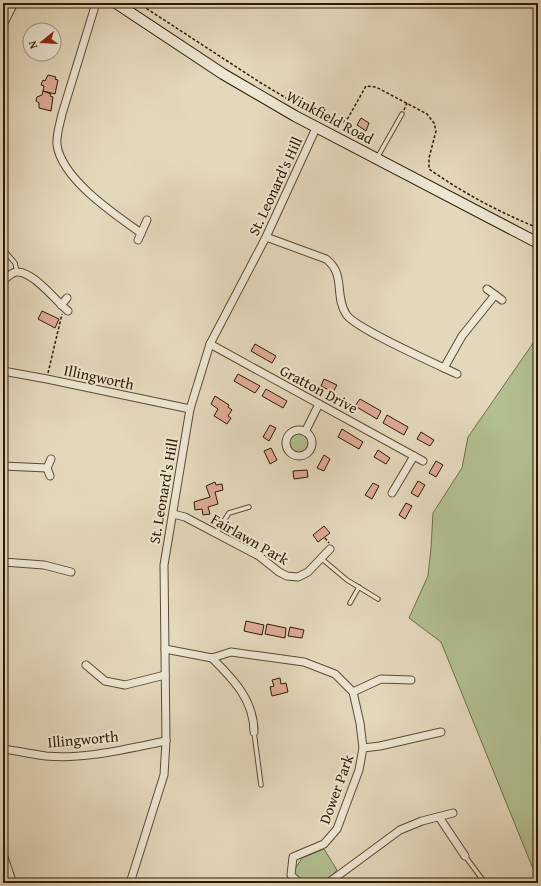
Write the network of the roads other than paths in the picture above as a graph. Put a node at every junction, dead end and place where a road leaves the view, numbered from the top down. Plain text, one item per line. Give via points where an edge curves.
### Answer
1 (14, 3) edge
2 (96, 3) edge
3 (116, 3) edge
4 (3, 25) edge
5 (402, 114) dead end
6 (317, 126) junction
7 (377, 159) junction
8 (147, 220) dead end
9 (266, 237) junction
10 (538, 243) edge
11 (3, 249) edge
12 (17, 272) junction
13 (3, 281) edge
14 (487, 289) dead end
15 (495, 295) junction
16 (67, 298) dead end
17 (502, 300) dead end
18 (210, 344) junction
19 (444, 368) junction
20 (3, 371) edge
21 (457, 374) dead end
22 (319, 404) junction
23 (190, 409) junction
24 (305, 432) dead end
25 (414, 456) junction
26 (51, 459) dead end
27 (423, 461) dead end
28 (3, 466) edge
29 (47, 468) junction
30 (50, 476) dead end
31 (392, 493) dead end
32 (249, 507) dead end
33 (173, 514) junction
34 (216, 534) junction
35 (330, 547) road end
36 (322, 559) junction
37 (3, 562) edge
38 (71, 572) dead end
39 (359, 587) junction
40 (378, 599) dead end
41 (350, 603) dead end
42 (165, 649) junction
43 (212, 658) junction
44 (86, 665) dead end
45 (165, 675) junction
46 (411, 680) dead end
47 (353, 692) junction
48 (254, 732) joint
49 (441, 732) dead end
50 (166, 742) junction
51 (363, 748) junction
52 (3, 749) edge
53 (261, 786) dead end
54 (453, 813) dead end
55 (439, 817) junction
56 (3, 854) edge
57 (465, 856) joint
58 (12, 881) dead end
59 (130, 883) edge
60 (299, 883) edge
61 (328, 883) edge
62 (484, 883) edge

1 - 4 street
2 - 8 street via 62,114 57,144 72,177 139,237
3 - 6 main road, Winkfield Road via 223,74
5 - 7 lane
6 - 7 main road, Winkfield Road
6 - 9 street, St. Leonard's Hill
7 - 10 main road, Winkfield Road
9 - 18 street, St. Leonard's Hill
9 - 19 street via 332,263 338,273 339,300 347,316 377,335
11 - 12 lane via 15,263
12 - 13 street
12 - 16 street via 30,275 64,308
14 - 15 street
15 - 17 street
15 - 19 street via 462,336
18 - 22 street, Gratton Drive
18 - 23 street, St. Leonard's Hill
19 - 21 street
20 - 23 street, Illingworth
22 - 24 street
22 - 25 street, Gratton Drive
23 - 33 street, St. Leonard's Hill
25 - 27 street, Gratton Drive
25 - 31 street
26 - 29 street
28 - 29 street
29 - 30 street
32 - 34 lane via 229,513
33 - 34 street, Fairlawn Park via 185,517
33 - 42 street, St. Leonard's Hill via 164,565
34 - 36 street, Fairlawn Park via 259,556 287,576 303,575
35 - 36 street, Fairlawn Park
36 - 39 lane
37 - 38 street via 44,565
39 - 40 lane
39 - 41 lane
42 - 43 street
42 - 45 street, St. Leonard's Hill
43 - 47 street via 231,652 304,662 335,674
43 - 48 street via 233,679 249,704 254,720
44 - 45 street via 105,682 125,685
45 - 50 street, St. Leonard's Hill
46 - 47 street via 381,679
47 - 51 street
48 - 53 lane
49 - 51 street
50 - 52 street, Illingworth via 67,756 47,756
50 - 59 street, St. Leonard's Hill via 164,775
51 - 60 street, Dower Park via 360,770 337,829 324,844 293,857 291,875
54 - 55 street
55 - 57 street
55 - 61 street via 400,830
56 - 58 street
57 - 62 lane

